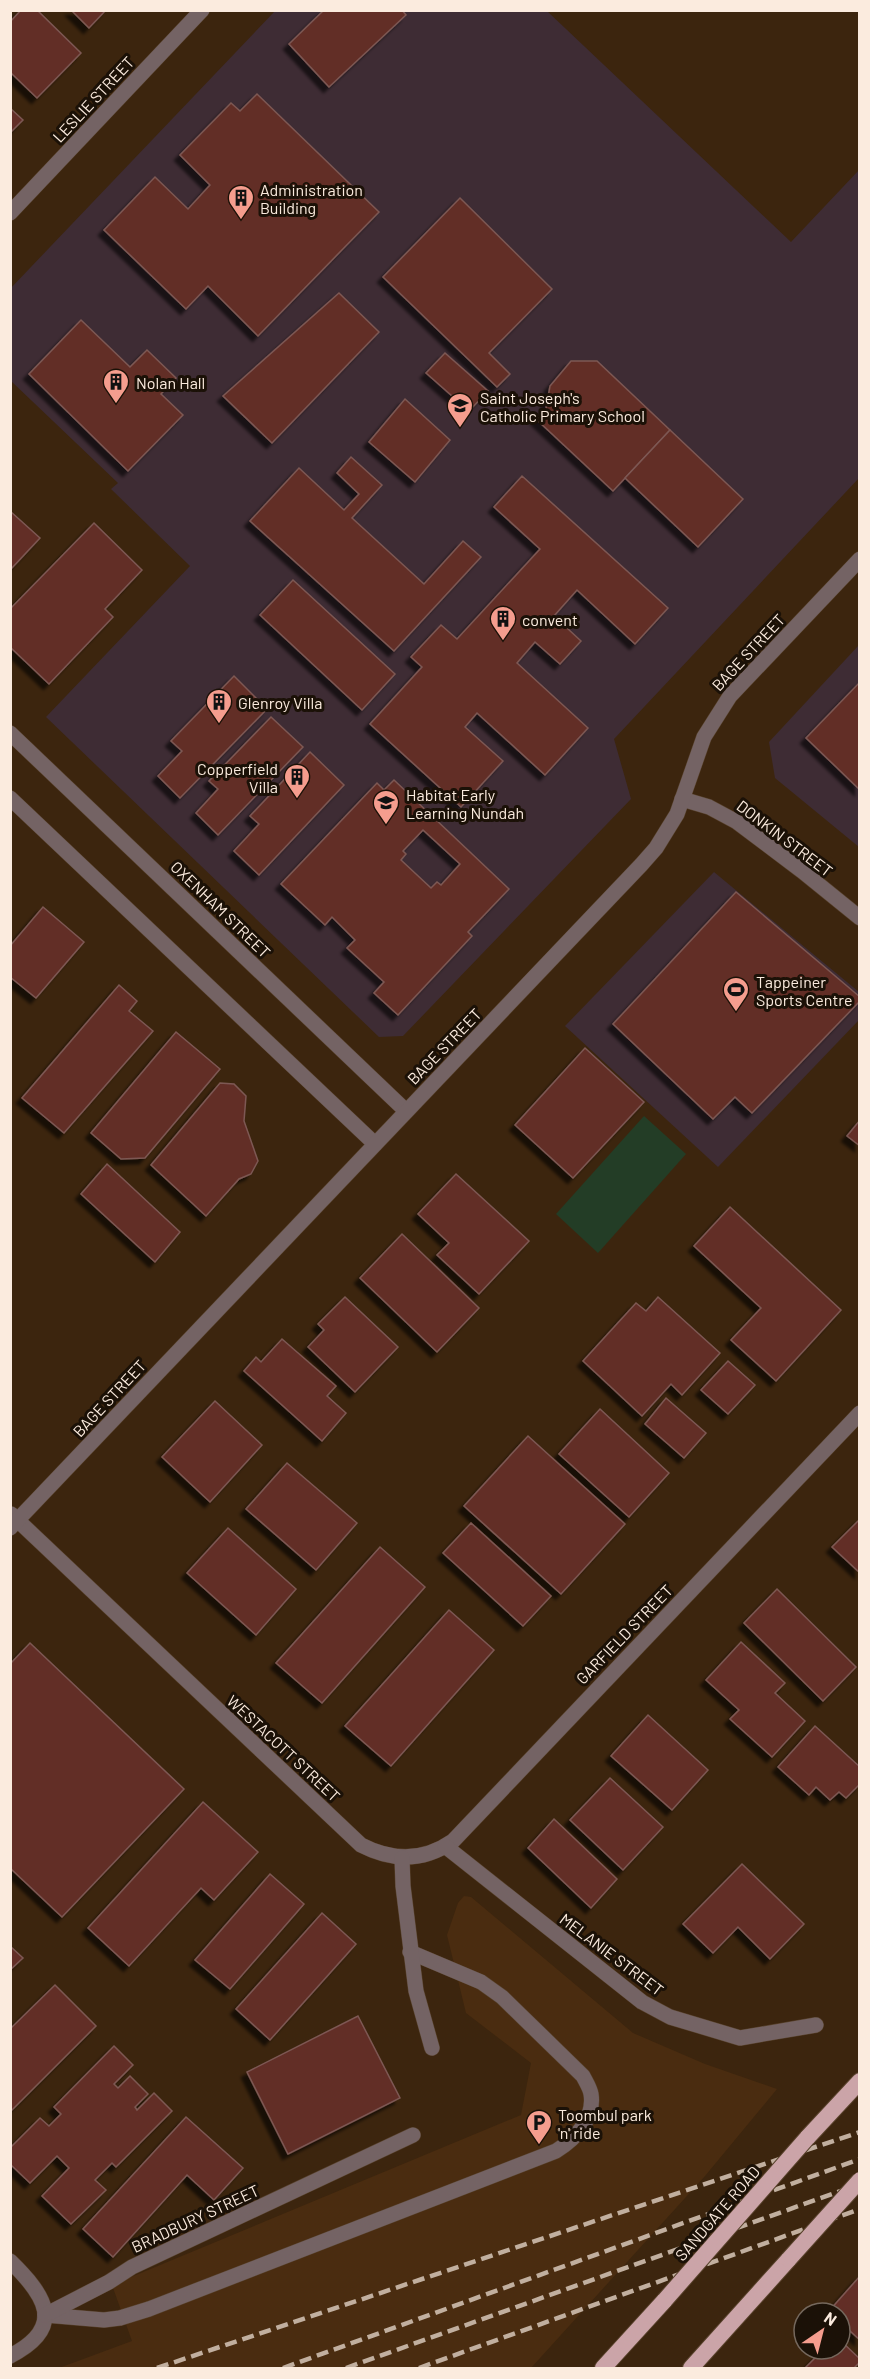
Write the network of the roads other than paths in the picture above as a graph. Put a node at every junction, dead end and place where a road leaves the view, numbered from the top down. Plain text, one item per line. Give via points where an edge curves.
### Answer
1 (202, 10) edge
2 (10, 213) edge
3 (860, 559) edge
4 (10, 733) edge
5 (10, 798) edge
6 (682, 799) junction
7 (860, 918) edge
8 (406, 1111) junction
9 (375, 1144) junction
10 (860, 1413) edge
11 (13, 1521) edge
12 (445, 1846) junction
13 (402, 1858) junction
14 (410, 1952) junction
15 (816, 2025) dead end
16 (432, 2048) dead end
17 (860, 2081) edge
18 (414, 2135) dead end
19 (860, 2180) edge
20 (10, 2260) edge
21 (45, 2315) junction
22 (10, 2356) edge
23 (603, 2368) edge
24 (691, 2368) edge

1 - 2 street, LESLIE STREET
3 - 6 street, BAGE STREET via 730,696 704,737
4 - 8 street, OXENHAM STREET
5 - 9 street
6 - 7 street, DONKIN STREET via 709,807 737,822
6 - 8 street, BAGE STREET via 667,832 641,865
8 - 9 street, BAGE STREET
9 - 11 street, BAGE STREET
10 - 12 street, GARFIELD STREET
11 - 13 street, WESTACOTT STREET via 361,1845
12 - 13 street, GARFIELD STREET
12 - 15 street, MELANIE STREET via 642,2002 670,2017 740,2038
13 - 14 street
14 - 16 street
14 - 21 street via 481,1982 502,1997 583,2076 591,2093 591,2108 574,2139 556,2151 149,2309 104,2320
17 - 23 highway, SANDGATE ROAD, bridge
18 - 21 street, BRADBURY STREET via 132,2267
19 - 24 highway, bridge
20 - 21 street via 42,2297
21 - 22 street via 39,2333

